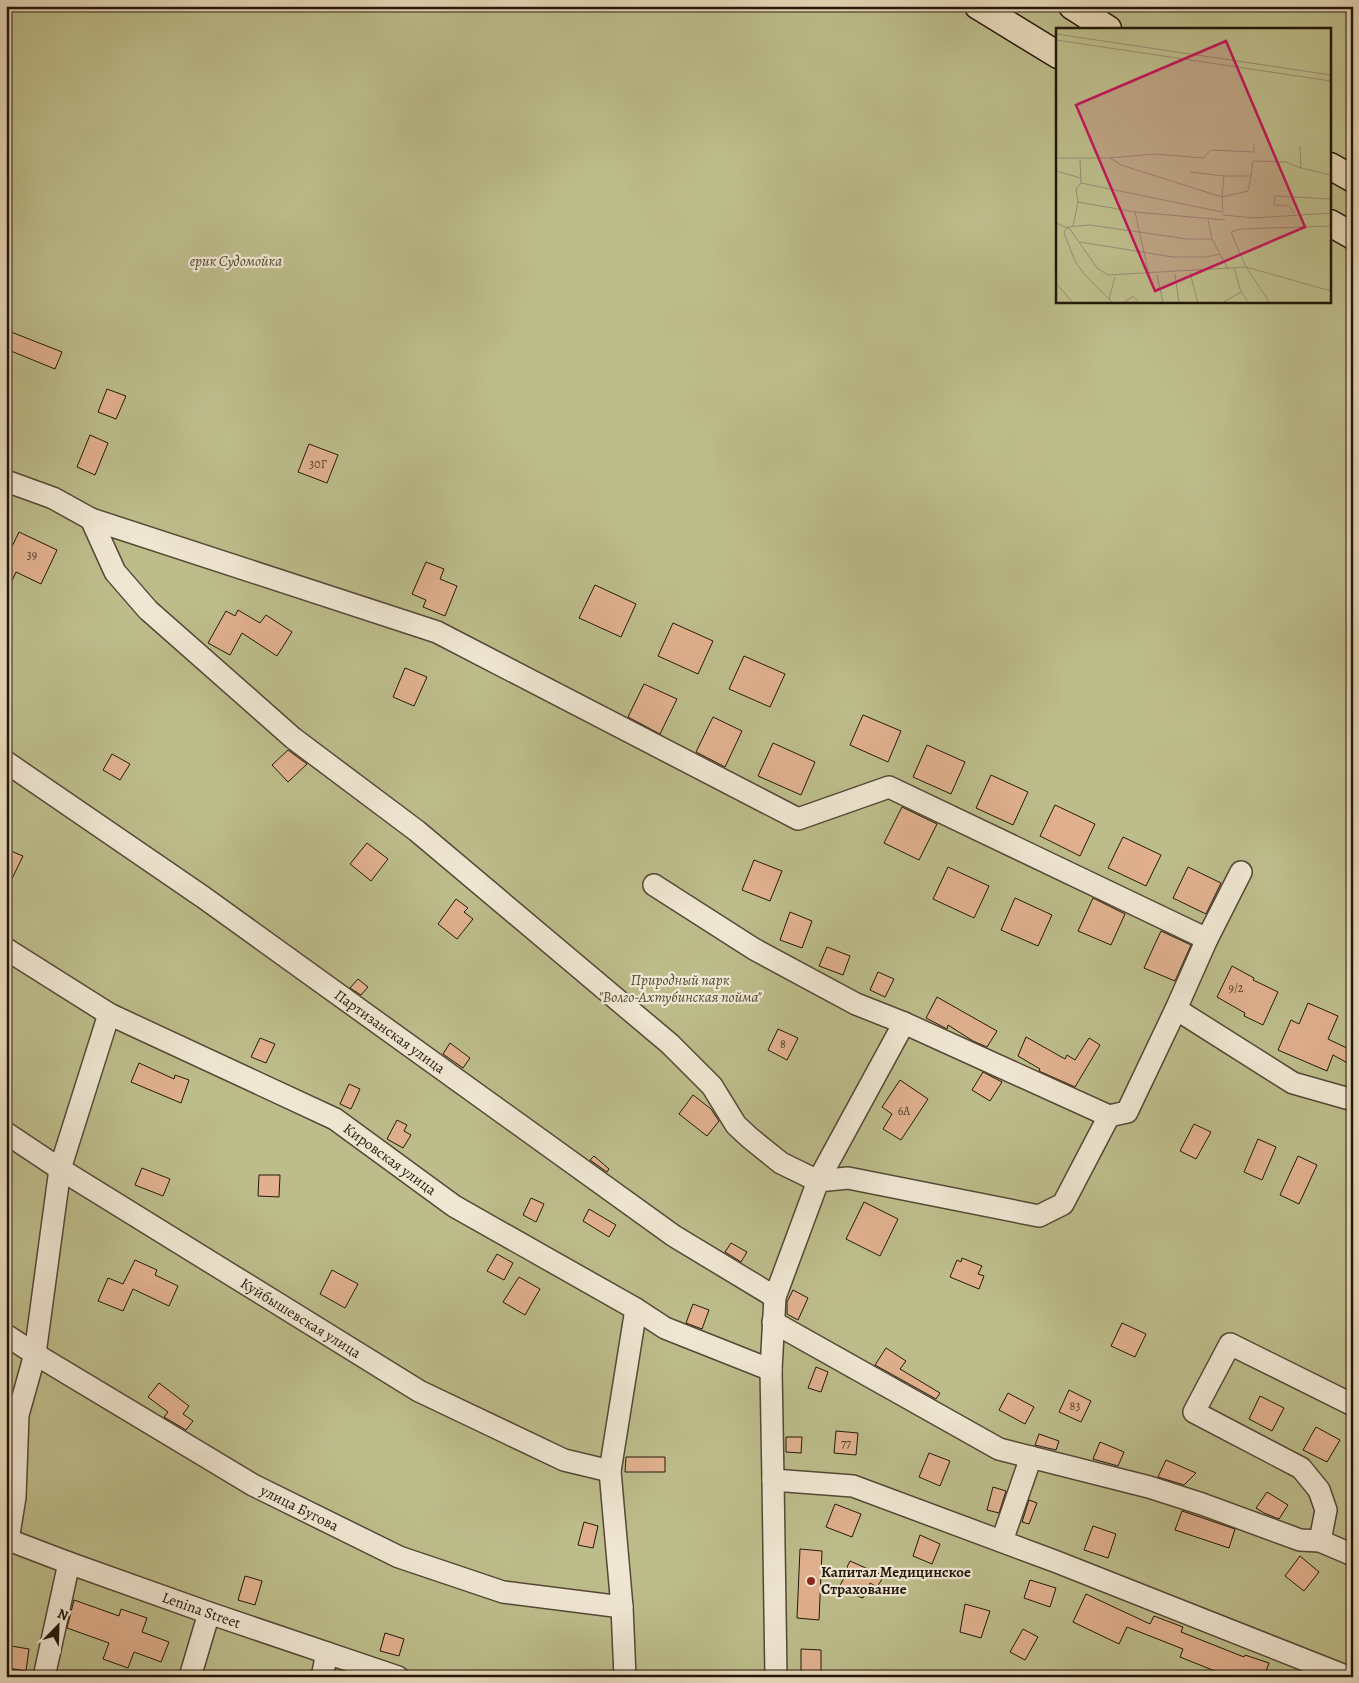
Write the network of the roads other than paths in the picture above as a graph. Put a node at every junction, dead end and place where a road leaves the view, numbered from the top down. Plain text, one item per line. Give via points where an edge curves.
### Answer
1 (978, 6) edge
2 (1072, 6) edge
3 (1106, 28) edge
4 (1056, 54) edge
5 (1332, 167) edge
6 (1353, 179) edge
7 (1332, 223) edge
8 (1353, 236) edge
9 (6, 481) edge
10 (91, 519) junction
11 (6, 762) edge
12 (1241, 872) dead end
13 (654, 885) dead end
14 (1207, 939) junction
15 (6, 949) edge
16 (1176, 1009) junction
17 (109, 1014) junction
18 (904, 1023) junction
19 (1353, 1100) edge
20 (1108, 1116) junction
21 (6, 1133) edge
22 (60, 1169) junction
23 (818, 1181) junction
24 (774, 1297) junction
25 (636, 1309) junction
26 (773, 1322) junction
27 (6, 1335) edge
28 (35, 1354) junction
29 (771, 1370) junction
30 (1353, 1405) edge
31 (1031, 1457) junction
32 (610, 1471) junction
33 (773, 1480) junction
34 (7, 1540) edge
35 (1002, 1541) junction
36 (1320, 1541) junction
37 (1353, 1555) edge
38 (69, 1564) junction
39 (622, 1607) junction
40 (209, 1614) junction
41 (328, 1653) junction
42 (44, 1677) edge
43 (190, 1677) edge
44 (322, 1677) edge
45 (398, 1677) edge
46 (625, 1677) edge
47 (776, 1677) edge
48 (1348, 1677) edge

1 - 4 main road
2 - 3 main road
5 - 6 main road
7 - 8 main road
9 - 10 street via 53,498
10 - 14 street via 437,632 798,820 888,787
10 - 23 street via 115,572 148,610 293,738 417,831 670,1044 712,1086 736,1125 750,1138 781,1163
11 - 24 street, Партизанская улица via 203,897 674,1236
12 - 14 street
13 - 18 street via 754,949 856,1004
14 - 16 street
15 - 17 street, Кировская улица
16 - 19 street via 1293,1083
16 - 20 street via 1127,1112
17 - 22 street
17 - 25 street, Кировская улица via 335,1119 454,1206
18 - 20 street
18 - 23 street
20 - 23 street via 1063,1204 1039,1216 848,1178
21 - 22 street, Куйбышевская улица
22 - 28 street
22 - 32 street, Куйбышевская улица via 419,1391 564,1460
23 - 24 street
24 - 26 street
25 - 29 street, Кировская улица via 665,1328
25 - 32 street
26 - 29 street
26 - 31 street via 999,1449
27 - 28 street, улица Бугова
28 - 34 street via 18,1415 15,1497
28 - 39 street, улица Бугова via 253,1485 399,1557 503,1592
29 - 33 street
30 - 36 street via 1230,1344 1194,1412 1301,1468 1319,1490 1326,1510
31 - 35 street
31 - 36 street via 1149,1487 1300,1540
32 - 39 street
33 - 35 street via 853,1486
33 - 47 street
34 - 38 street, Lenina Street
35 - 48 street
36 - 37 street
38 - 40 street, Lenina Street
38 - 42 street
39 - 46 street
40 - 41 street, Lenina Street
40 - 43 street
41 - 44 street
41 - 45 street, Lenina Street

